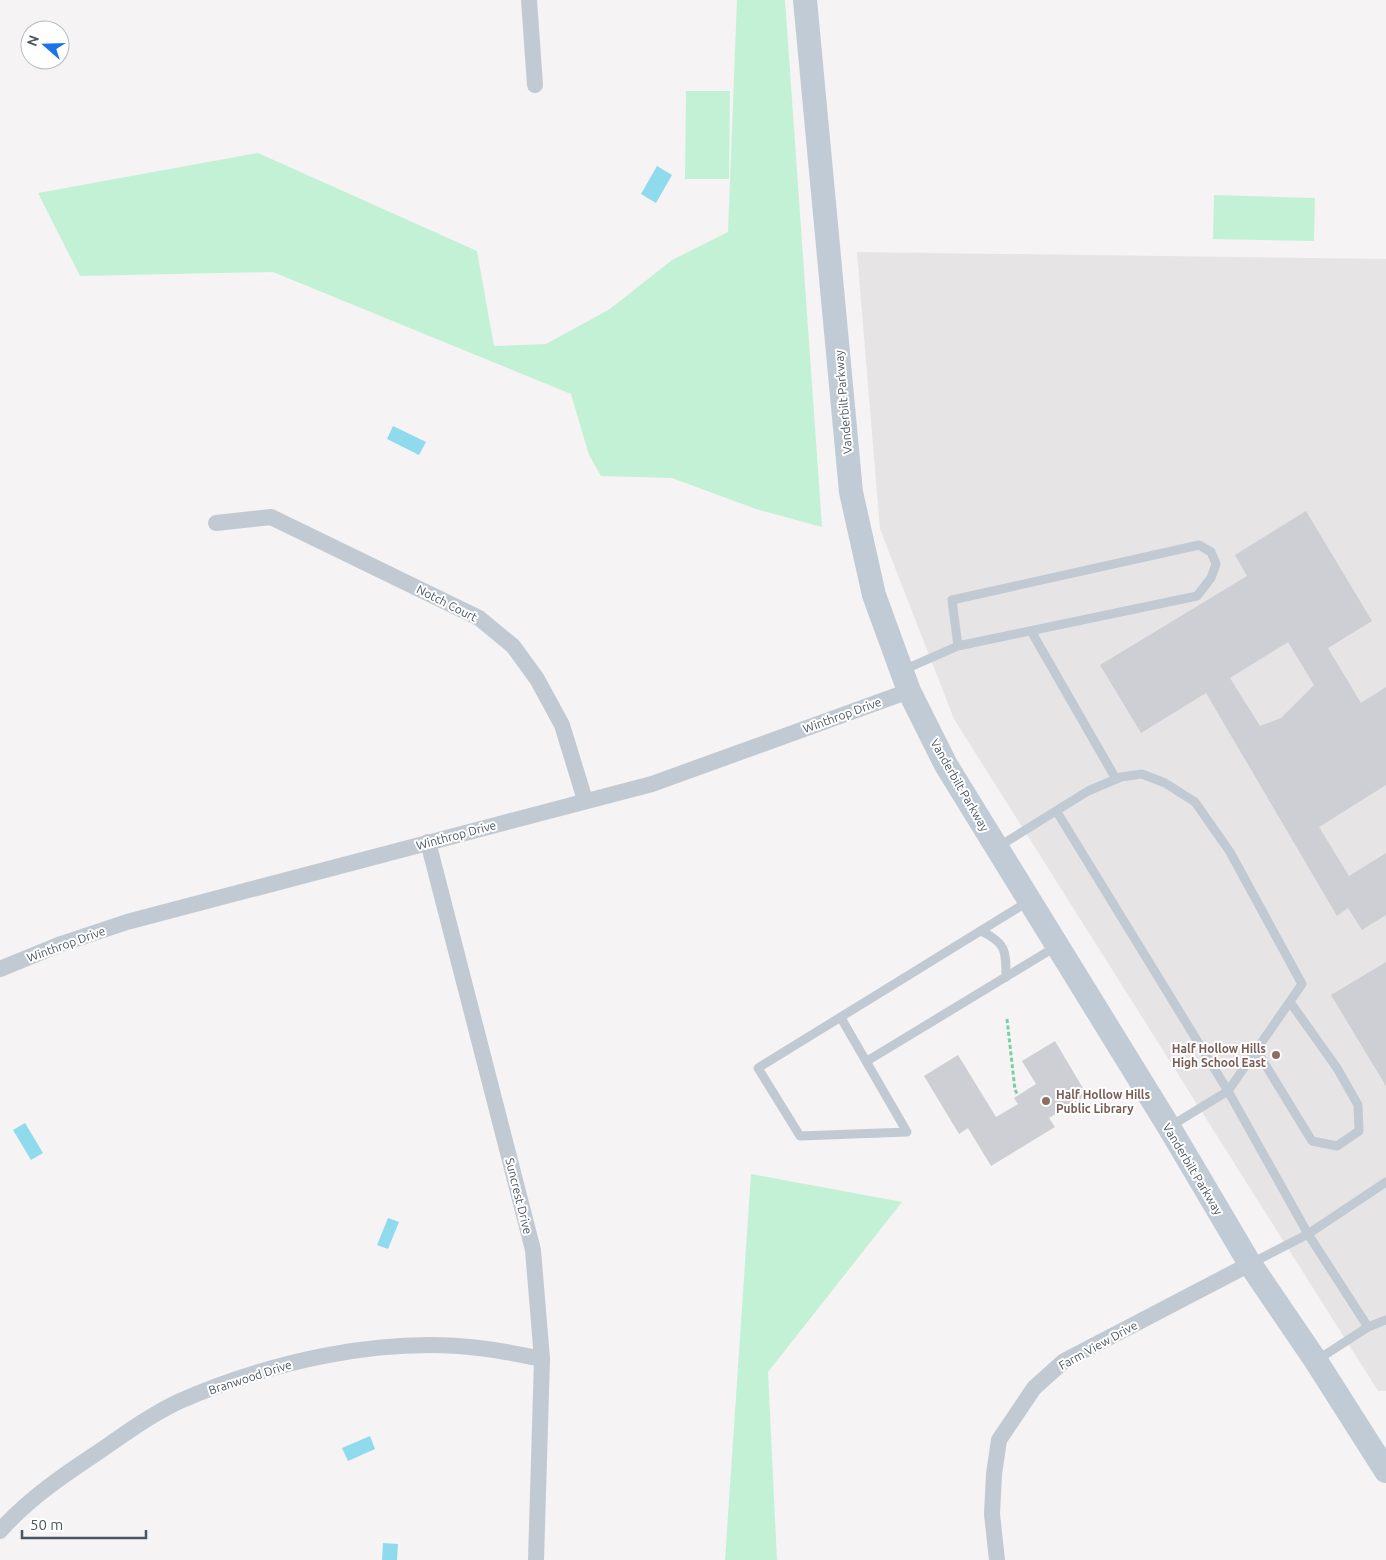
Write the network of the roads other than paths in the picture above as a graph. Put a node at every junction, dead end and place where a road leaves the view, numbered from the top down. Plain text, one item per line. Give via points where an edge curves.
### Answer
1 (529, 0) edge
2 (805, 0) edge
3 (535, 85) dead end
4 (216, 523) dead end
5 (1031, 631) junction
6 (958, 646) junction
7 (905, 681) junction
8 (1116, 779) junction
9 (585, 800) junction
10 (1057, 812) junction
11 (428, 842) junction
12 (997, 847) junction
13 (1030, 901) junction
14 (981, 931) junction
15 (1057, 946) junction
16 (0, 969) edge
17 (1006, 977) junction
18 (1290, 1002) junction
19 (841, 1018) junction
20 (1257, 1051) junction
21 (867, 1061) junction
22 (1228, 1091) junction
23 (1168, 1127) junction
24 (1386, 1182) edge
25 (1308, 1234) junction
26 (1250, 1264) junction
27 (1386, 1320) edge
28 (1368, 1327) junction
29 (542, 1359) junction
30 (1316, 1361) junction
31 (1386, 1471) edge
32 (0, 1531) edge
33 (536, 1560) edge
34 (997, 1560) edge

1 - 3 street
2 - 7 main road, Vanderbilt Parkway via 851,492 874,595
4 - 9 street, Notch Court via 271,517 479,618 513,646 537,679 562,725
5 - 6 lane
5 - 6 lane via 1197,596 1211,578 1216,564 1211,552 1199,545 952,600
5 - 8 lane
6 - 7 lane
7 - 9 street, Winthrop Drive via 652,784
7 - 12 main road, Vanderbilt Parkway via 946,765
8 - 10 lane via 1088,791
8 - 18 lane via 1142,774 1195,802 1230,852 1302,984
9 - 11 street, Winthrop Drive
10 - 12 lane
10 - 22 lane
11 - 16 street, Winthrop Drive via 127,922
11 - 29 street, Suncrest Drive via 533,1250
12 - 13 main road, Vanderbilt Parkway
13 - 14 lane
13 - 15 main road, Vanderbilt Parkway
14 - 17 lane via 997,938 1003,947
14 - 19 lane
15 - 17 lane
15 - 23 main road, Vanderbilt Parkway
17 - 21 lane
18 - 20 lane
18 - 20 lane via 1337,1068 1358,1105 1359,1131 1337,1146 1312,1141
19 - 21 lane
19 - 21 lane via 758,1068 800,1136 907,1132
20 - 22 lane
22 - 23 lane
22 - 25 lane
23 - 26 main road, Vanderbilt Parkway
24 - 25 lane
25 - 26 lane
25 - 28 lane
26 - 30 main road, Vanderbilt Parkway
26 - 34 street, Farm View Drive via 1064,1361 1034,1388 999,1440 992,1514
27 - 28 lane
28 - 30 lane
29 - 32 street, Branwood Drive via 478,1348 409,1346 346,1352 281,1364 179,1402 132,1429 66,1473 11,1518
29 - 33 street, Suncrest Drive
30 - 31 main road, Vanderbilt Parkway

